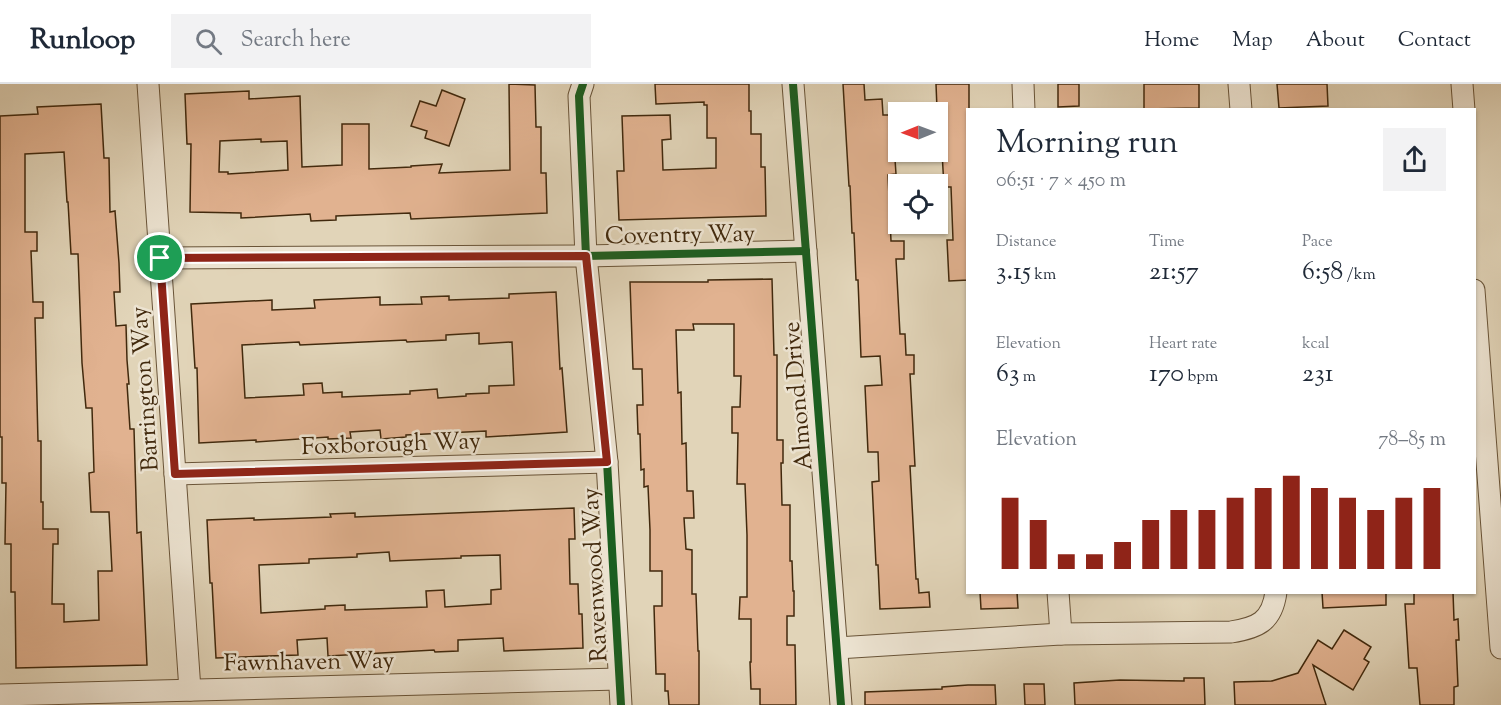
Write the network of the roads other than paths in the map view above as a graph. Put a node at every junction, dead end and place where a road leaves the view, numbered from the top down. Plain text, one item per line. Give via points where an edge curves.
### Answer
1 (148, 84) edge
2 (583, 84) edge
3 (793, 84) edge
4 (1023, 84) edge
5 (1239, 84) edge
6 (1462, 84) edge
7 (1024, 108) edge
8 (1241, 108) edge
9 (1464, 108) edge
10 (806, 251) junction
11 (586, 256) junction
12 (160, 258) junction
13 (1476, 307) edge
14 (1494, 453) edge
15 (607, 462) junction
16 (175, 474) junction
17 (1058, 594) edge
18 (1276, 594) edge
19 (1061, 634) junction
20 (837, 648) junction
21 (1501, 648) edge
22 (619, 679) junction
23 (190, 690) junction
24 (0, 695) edge
25 (621, 705) edge
26 (841, 705) edge

1 - 12 street, Barrington Way
2 - 11 street, Ravenwood Way via 579,96
3 - 10 street, Almond Drive
4 - 7 street
5 - 8 street
6 - 9 street
10 - 11 street, Coventry Way
10 - 20 street, Almond Drive
11 - 12 street, Coventry Way
11 - 15 street, Ravenwood Way
12 - 16 street, Barrington Way
13 - 14 street
14 - 21 street
15 - 16 street, Foxborough Way
15 - 22 street, Ravenwood Way
16 - 23 street, Barrington Way
17 - 19 street
18 - 19 street via 1265,620 1250,629
19 - 20 street
20 - 26 street, Almond Drive
22 - 23 street, Fawnhaven Way
22 - 25 street, Ravenwood Way
23 - 24 street, Fawnhaven Way

